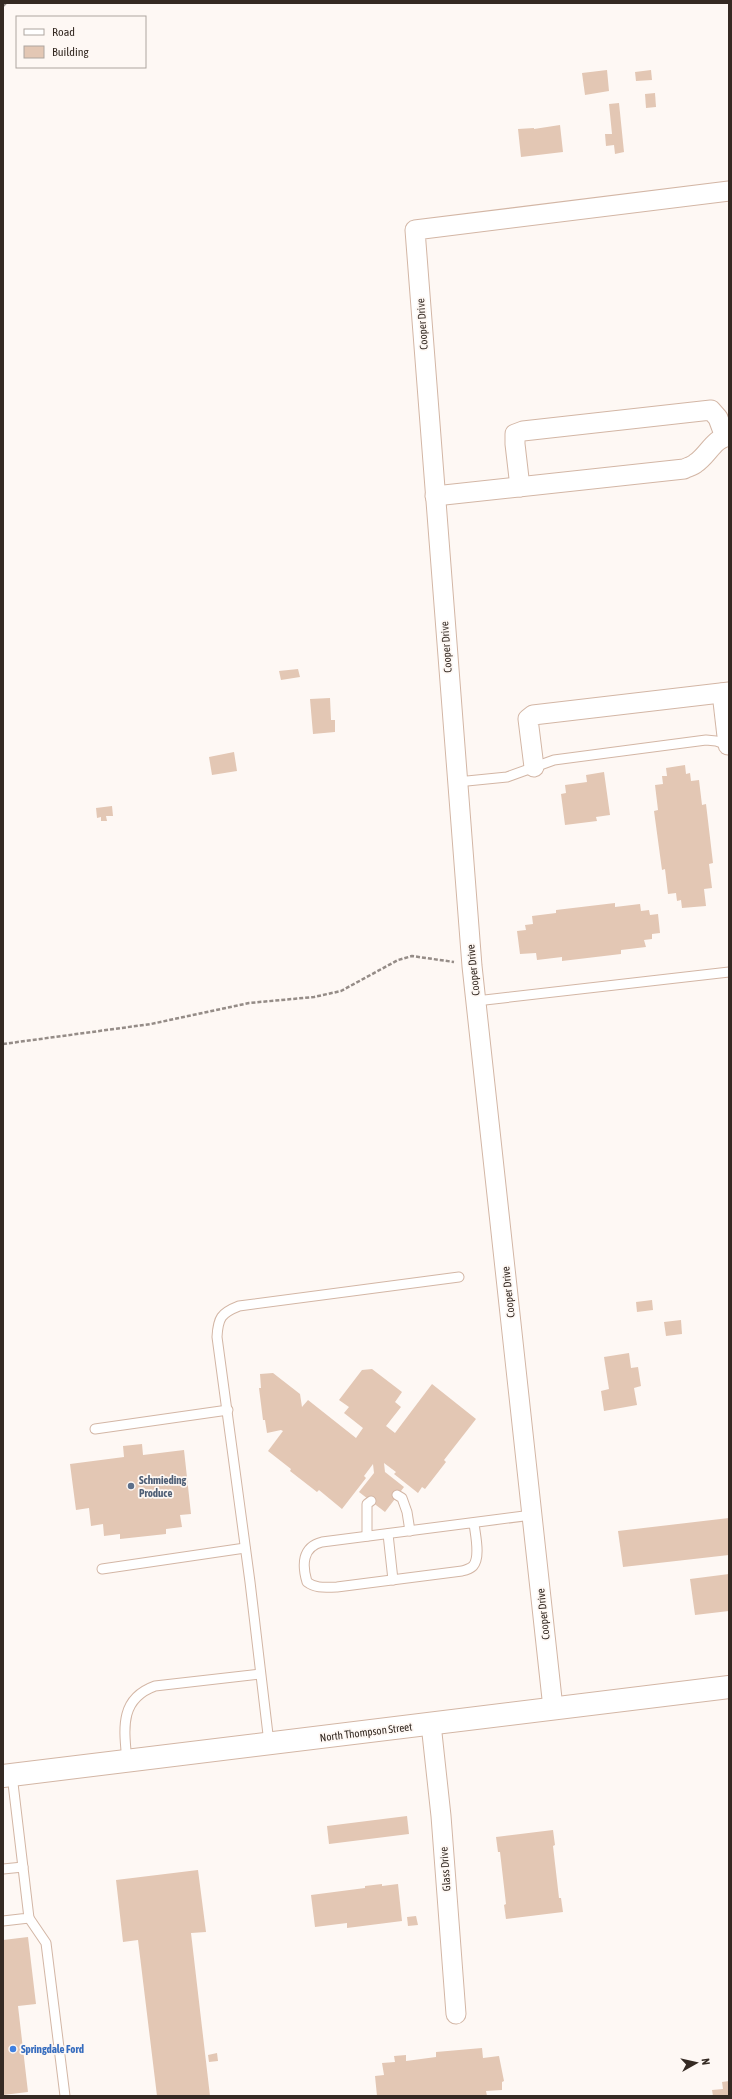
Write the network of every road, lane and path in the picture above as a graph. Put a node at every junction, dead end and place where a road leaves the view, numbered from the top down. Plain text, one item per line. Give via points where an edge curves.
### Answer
1 (6, 3) edge
2 (3, 6) edge
3 (729, 191) edge
4 (727, 436) edge
5 (520, 487) junction
6 (435, 496) junction
7 (725, 692) edge
8 (728, 746) edge
9 (534, 767) junction
10 (457, 782) junction
11 (472, 966) junction
12 (729, 972) edge
13 (476, 1001) junction
14 (3, 1044) edge
15 (458, 1277) dead end
16 (228, 1410) junction
17 (95, 1429) dead end
18 (397, 1496) dead end
19 (371, 1501) dead end
20 (532, 1515) junction
21 (474, 1523) junction
22 (410, 1531) junction
23 (388, 1534) junction
24 (367, 1536) junction
25 (246, 1548) junction
26 (102, 1569) dead end
27 (393, 1580) junction
28 (260, 1674) junction
29 (729, 1686) edge
30 (553, 1708) junction
31 (431, 1724) junction
32 (268, 1743) junction
33 (127, 1761) junction
34 (8, 1775) edge
35 (23, 1867) junction
36 (3, 1869) edge
37 (30, 1918) junction
38 (3, 1921) edge
39 (456, 2014) dead end
40 (65, 2096) edge

1 - 2 path
3 - 6 street, Cooper Drive via 415,230
4 - 5 street via 709,449 696,463 684,468
4 - 5 street via 711,410 523,431 515,434
5 - 6 street
6 - 10 street, Cooper Drive
7 - 8 street
7 - 9 street via 533,716 528,719
8 - 9 lane via 706,740 554,760
9 - 10 lane via 506,777
10 - 11 street, Cooper Drive
11 - 13 street, Cooper Drive
11 - 14 path via 412,956 398,960 341,991 314,997 249,1003 151,1024
12 - 13 lane
13 - 20 street, Cooper Drive
15 - 16 lane via 239,1306 225,1311 218,1323 217,1337
16 - 17 lane
16 - 25 lane
18 - 22 lane via 402,1498
19 - 24 lane via 368,1504
20 - 21 lane
20 - 30 street, Cooper Drive
21 - 22 lane
21 - 27 lane via 477,1554 476,1563 472,1568
22 - 23 lane
23 - 24 lane
23 - 27 lane
24 - 27 lane via 322,1542 308,1548 304,1562 307,1582 312,1586 337,1587
25 - 26 lane
25 - 28 lane
28 - 32 lane
28 - 33 lane via 156,1686 144,1690 128,1710 124,1726
29 - 30 main road, North Thompson Street
30 - 31 main road, North Thompson Street
31 - 32 main road, North Thompson Street
31 - 39 street, Glass Drive via 442,1824
32 - 33 main road, North Thompson Street
33 - 34 main road, North Thompson Street
34 - 35 lane
35 - 36 lane
35 - 37 lane
37 - 38 lane
37 - 40 lane via 46,1943

